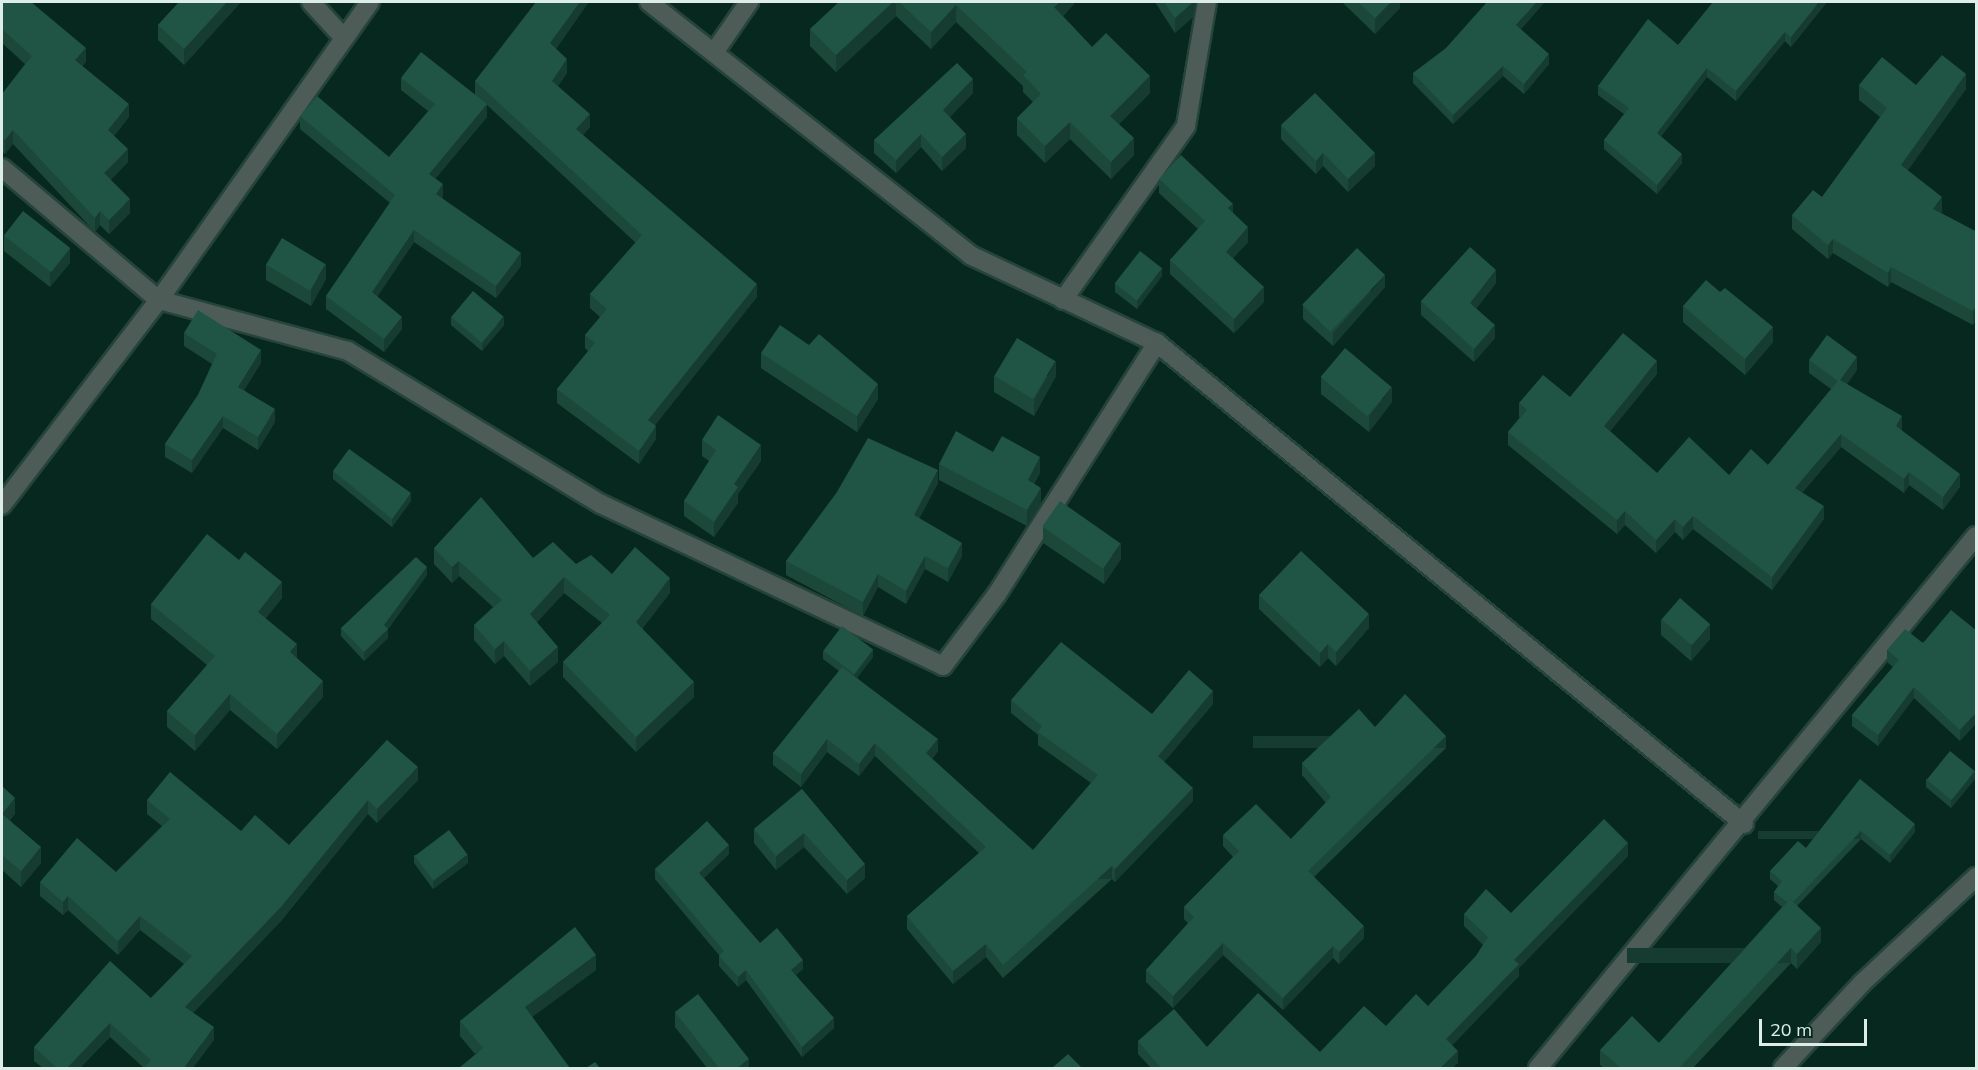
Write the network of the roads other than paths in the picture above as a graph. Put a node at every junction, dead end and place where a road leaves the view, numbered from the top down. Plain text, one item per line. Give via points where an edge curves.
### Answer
1 (311, 2) edge
2 (370, 2) edge
3 (649, 2) edge
4 (748, 2) edge
5 (1207, 2) edge
6 (343, 37) junction
7 (715, 51) junction
8 (2, 168) edge
9 (159, 300) junction
10 (1063, 300) junction
11 (1157, 343) junction
12 (4, 495) edge
13 (1977, 536) edge
14 (1744, 824) junction
15 (1977, 877) edge
16 (1538, 1068) edge
17 (1783, 1068) edge

1 - 6 street
2 - 6 street
3 - 7 street
4 - 7 street
5 - 10 street via 1186,126
6 - 9 street
7 - 10 street via 970,255
8 - 9 street
9 - 11 street via 348,351 601,504 943,666 997,594
9 - 12 street
10 - 11 street
11 - 14 street
13 - 14 street
14 - 16 street
15 - 17 street via 1862,983

